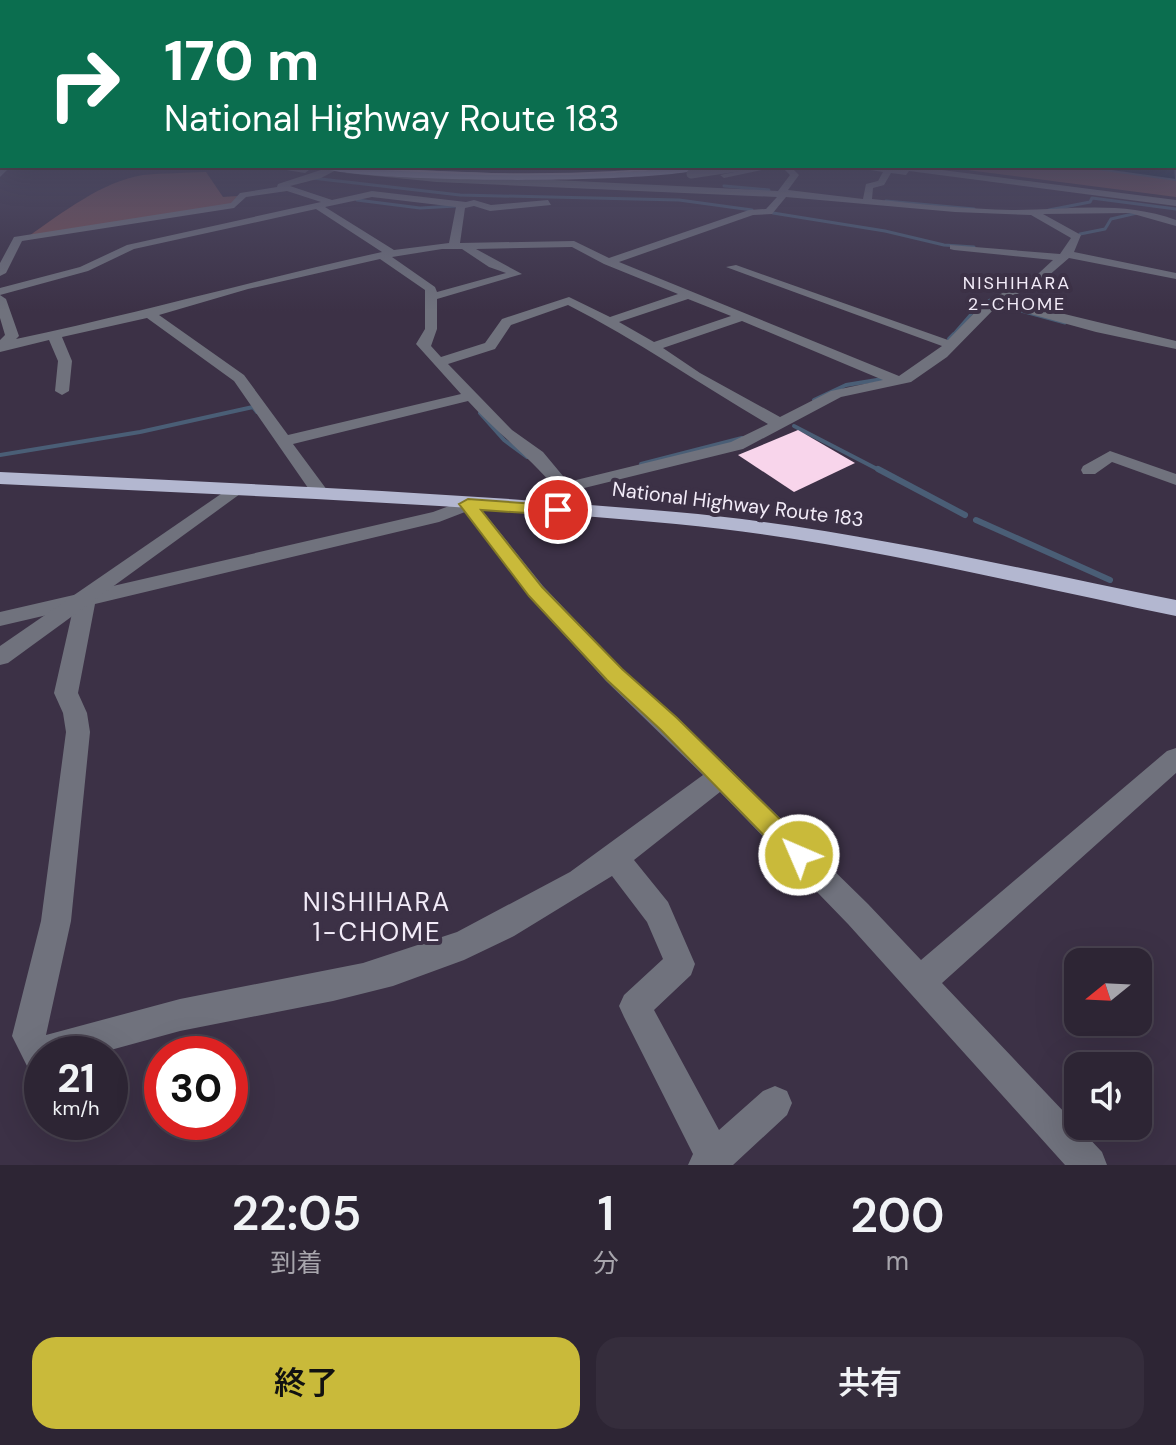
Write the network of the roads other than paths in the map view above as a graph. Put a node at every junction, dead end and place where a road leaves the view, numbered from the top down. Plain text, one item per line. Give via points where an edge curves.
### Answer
1 (236, 202) edge
2 (443, 202) edge
3 (777, 202) edge
4 (885, 202) edge
5 (1035, 202) edge
6 (332, 203) edge
7 (548, 203) dead end
8 (466, 205) junction
9 (320, 208) junction
10 (1040, 214) junction
11 (1176, 223) edge
12 (459, 246) junction
13 (954, 247) dead end
14 (386, 254) junction
15 (1065, 256) junction
16 (608, 262) junction
17 (732, 267) dead end
18 (0, 273) edge
19 (1176, 276) edge
20 (0, 292) edge
21 (688, 295) junction
22 (431, 297) junction
23 (0, 299) edge
24 (996, 301) junction
25 (149, 314) junction
26 (741, 317) junction
27 (609, 321) junction
28 (54, 335) junction
29 (951, 345) junction
30 (1176, 345) edge
31 (1, 347) edge
32 (653, 347) junction
33 (439, 362) junction
34 (896, 380) junction
35 (62, 391) dead end
36 (471, 396) junction
37 (780, 424) junction
38 (284, 441) junction
39 (1089, 470) dead end
40 (0, 478) edge
41 (1176, 480) edge
42 (564, 488) junction
43 (234, 490) junction
44 (321, 494) junction
45 (468, 504) junction
46 (558, 510) junction
47 (86, 597) junction
48 (1176, 608) edge
49 (0, 619) edge
50 (0, 657) edge
51 (1176, 758) edge
52 (721, 776) junction
53 (615, 859) junction
54 (921, 981) junction
55 (775, 1103) dead end
56 (710, 1162) edge
57 (1089, 1165) edge

1 - 18 street via 16,238
2 - 8 street
3 - 16 street via 769,212 752,212
4 - 10 street
5 - 10 street
6 - 9 street
7 - 8 street
8 - 12 street via 461,206
9 - 14 street
9 - 20 street via 131,247 84,269
10 - 11 street via 1114,207
10 - 15 street via 1077,237
12 - 14 street
12 - 16 street via 574,244
12 - 22 street via 516,274
13 - 15 street
14 - 22 street via 431,289
14 - 25 street
15 - 19 street
15 - 24 street
16 - 21 street
17 - 29 street
21 - 26 street
21 - 27 street
22 - 33 street via 431,329 423,344
23 - 31 street via 12,336
24 - 29 street
24 - 30 street
25 - 28 street
25 - 38 street via 239,378
26 - 32 street
26 - 34 street
27 - 32 street
27 - 33 street via 569,301 506,322 490,346
28 - 31 street
28 - 35 street via 65,361
29 - 34 street via 906,379
32 - 37 street
33 - 36 street
34 - 37 street via 836,394
36 - 38 street
36 - 42 street via 506,433 537,455
37 - 42 street via 737,446
38 - 44 street
39 - 41 street via 1110,456
40 - 43 highway, National Highway Route 183
42 - 46 street
43 - 44 highway, National Highway Route 183
43 - 47 street
44 - 45 highway, National Highway Route 183
45 - 46 highway, National Highway Route 183
45 - 47 street via 439,516
45 - 52 street via 536,591 614,675
46 - 48 highway, National Highway Route 183 via 678,518 850,542
47 - 49 street
47 - 50 street
47 - 53 street via 66,693 78,732 56,921 28,1036 39,1054 178,1015 346,982 422,961 532,913
51 - 54 street
52 - 53 street
52 - 54 street
53 - 56 street via 658,912 680,964 635,1006
54 - 57 street
55 - 56 street

